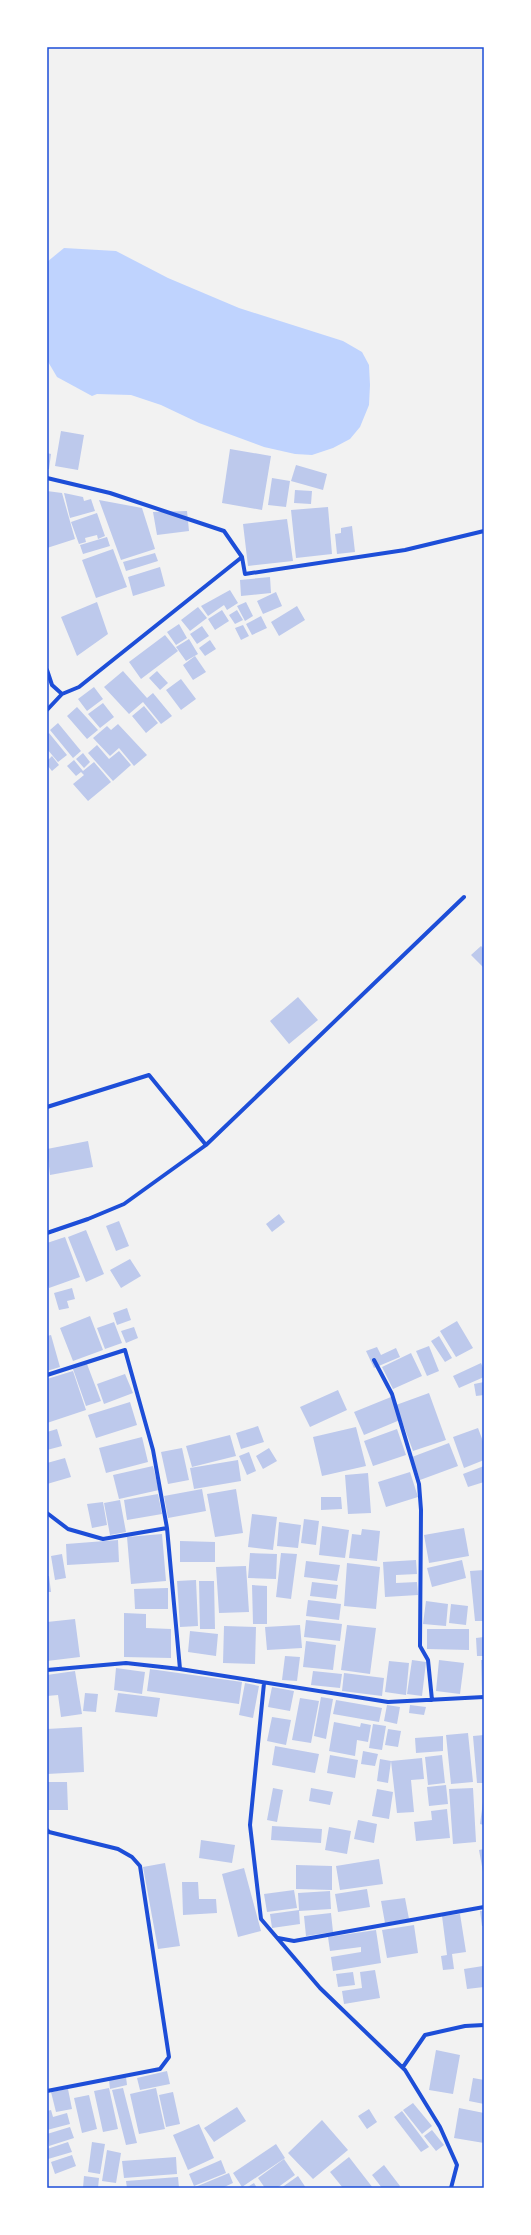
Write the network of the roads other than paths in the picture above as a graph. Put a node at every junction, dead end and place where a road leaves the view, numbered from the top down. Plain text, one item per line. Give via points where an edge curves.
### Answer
1 (47, 478) edge
2 (484, 531) edge
3 (242, 557) junction
4 (47, 670) edge
5 (62, 694) junction
6 (47, 710) edge
7 (464, 897) dead end
8 (47, 1107) edge
9 (206, 1145) junction
10 (47, 1233) edge
11 (374, 1360) dead end
12 (47, 1375) edge
13 (47, 1513) edge
14 (167, 1528) junction
15 (180, 1669) junction
16 (47, 1670) edge
17 (264, 1682) junction
18 (484, 1698) edge
19 (432, 1700) junction
20 (47, 1830) edge
21 (484, 1907) edge
22 (278, 1938) junction
23 (484, 2025) edge
24 (403, 2067) junction
25 (47, 2091) edge
26 (451, 2188) edge

1 - 3 street via 110,493 224,531
2 - 3 street via 405,550 245,574
3 - 5 street via 79,687
4 - 5 street via 52,685
5 - 6 street
7 - 9 street
8 - 9 street via 149,1076
9 - 10 street via 124,1204
11 - 19 street via 392,1394 419,1484 420,1646 428,1660
12 - 14 street via 125,1350 153,1450
13 - 14 street via 68,1529 103,1539
14 - 15 street
15 - 16 street via 126,1664
15 - 17 street
17 - 19 street via 388,1702
17 - 22 street via 250,1825 261,1919
18 - 19 street
20 - 25 street via 118,1849 132,1857 140,1866 169,2057 160,2069
21 - 22 street via 294,1941
22 - 24 street via 320,1988
23 - 24 street via 465,2026 425,2035
24 - 26 street via 440,2127 456,2164

